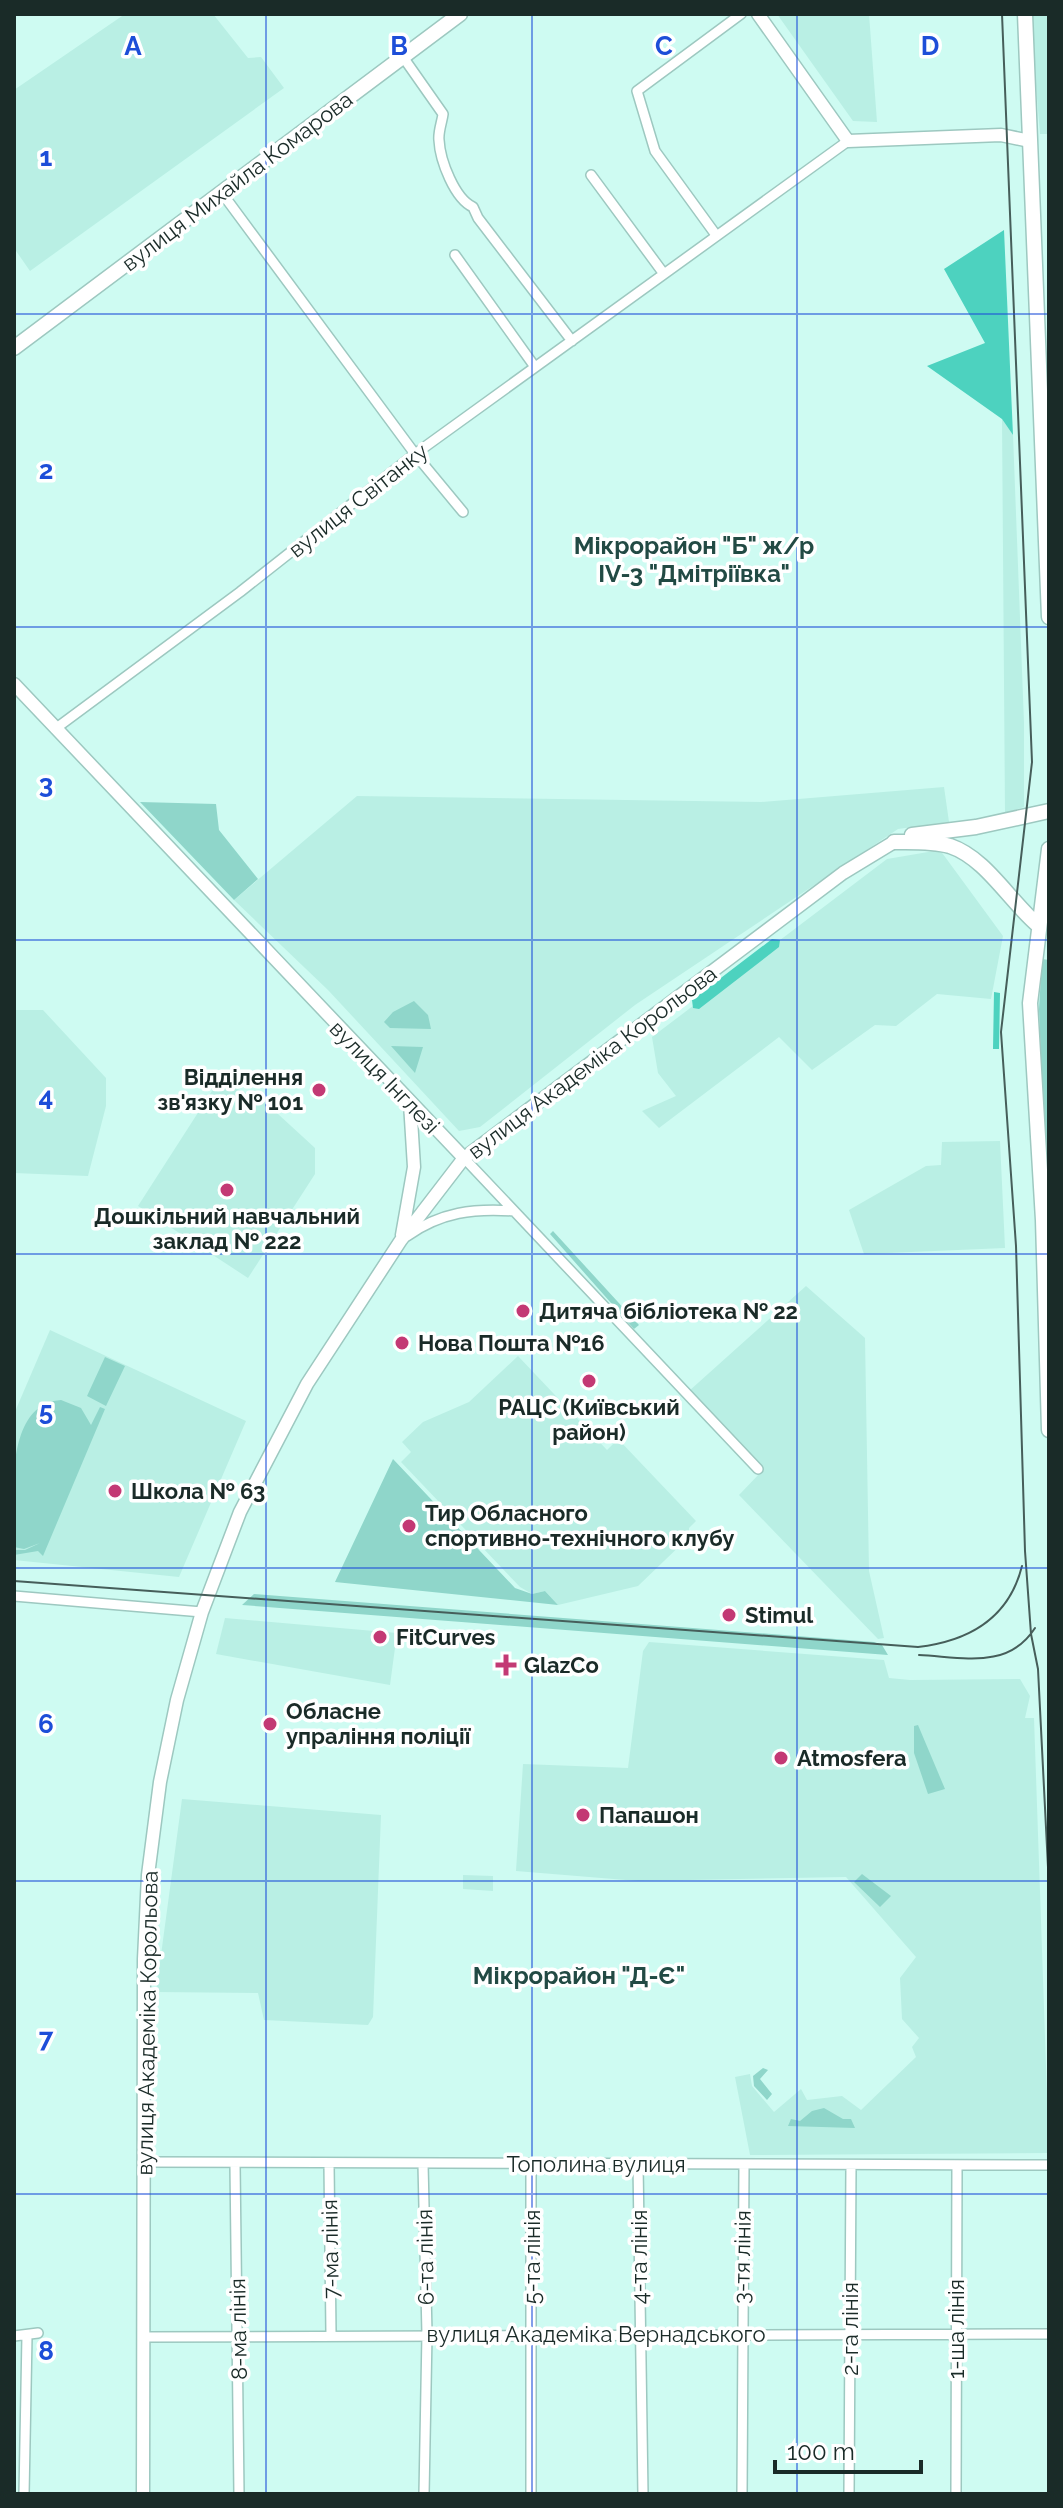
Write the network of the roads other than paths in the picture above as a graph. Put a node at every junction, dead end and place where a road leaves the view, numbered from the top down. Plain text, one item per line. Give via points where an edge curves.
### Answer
1 (460, 14) edge
2 (741, 14) edge
3 (758, 14) edge
4 (1025, 14) edge
5 (403, 57) junction
6 (1029, 123) junction
7 (1001, 135) junction
8 (848, 141) junction
9 (1030, 141) junction
10 (591, 175) dead end
11 (222, 193) junction
12 (716, 235) junction
13 (455, 255) dead end
14 (664, 274) junction
15 (1044, 334) edge
16 (572, 341) junction
17 (14, 348) edge
18 (535, 367) junction
19 (415, 454) junction
20 (463, 512) dead end
21 (1049, 617) edge
22 (14, 684) edge
23 (55, 729) junction
24 (1049, 811) edge
25 (976, 827) junction
26 (894, 842) junction
27 (1049, 849) edge
28 (974, 859) junction
29 (1044, 927) edge
30 (410, 1103) junction
31 (464, 1158) junction
32 (515, 1211) junction
33 (1046, 1220) edge
34 (401, 1240) junction
35 (1049, 1426) edge
36 (758, 1469) dead end
37 (14, 1596) edge
38 (202, 1612) junction
39 (144, 2162) junction
40 (235, 2164) junction
41 (329, 2164) junction
42 (423, 2164) junction
43 (531, 2164) junction
44 (638, 2164) junction
45 (744, 2165) junction
46 (851, 2165) junction
47 (957, 2165) junction
48 (1049, 2165) edge
49 (850, 2332) junction
50 (38, 2333) dead end
51 (532, 2333) junction
52 (640, 2333) junction
53 (741, 2333) junction
54 (956, 2333) junction
55 (331, 2334) junction
56 (427, 2334) junction
57 (1049, 2334) edge
58 (238, 2335) junction
59 (14, 2336) edge
60 (27, 2336) junction
61 (143, 2337) junction
62 (24, 2494) edge
63 (143, 2494) edge
64 (239, 2494) edge
65 (424, 2494) edge
66 (531, 2494) edge
67 (643, 2494) edge
68 (742, 2494) edge
69 (849, 2494) edge
70 (956, 2494) edge

1 - 5 main road, вулиця Михайла Комарова
2 - 12 street via 637,91 655,151
3 - 8 main road
4 - 6 main road
5 - 11 main road, вулиця Михайла Комарова
5 - 16 street via 443,114 439,142 457,193 473,207
6 - 7 main road
6 - 9 main road
7 - 8 main road
7 - 9 main road
8 - 12 street, вулиця Світанку
9 - 15 main road
10 - 14 street
11 - 17 main road, вулиця Михайла Комарова
11 - 19 street
12 - 14 street, вулиця Світанку
13 - 18 street
14 - 16 street, вулиця Світанку
15 - 21 main road
16 - 18 street, вулиця Світанку
18 - 19 street, вулиця Світанку
19 - 20 street
19 - 23 street, вулиця Світанку
22 - 23 main road, вулиця Інглезі
23 - 30 main road, вулиця Інглезі
24 - 25 main road
25 - 26 main road
25 - 28 main road via 969,839
26 - 28 main road via 950,846
26 - 31 main road, вулиця Академіка Корольова via 843,873
27 - 29 main road
28 - 29 main road via 1018,909
29 - 33 main road via 1030,1003
30 - 31 main road, вулиця Інглезі
30 - 34 main road via 414,1167
31 - 32 street, вулиця Інглезі
31 - 34 main road, вулиця Академіка Корольова
32 - 34 street via 463,1211 440,1217
32 - 36 street, вулиця Інглезі
33 - 35 main road
34 - 38 main road, вулиця Академіка Корольова via 271,1448
37 - 38 street
38 - 39 main road, вулиця Академіка Корольова via 160,1782 148,1875
39 - 40 street, Тополина вулиця
39 - 61 main road, вулиця Академіка Корольова
40 - 41 street, Тополина вулиця
40 - 58 street, 8-ма лінія
41 - 42 street, Тополина вулиця
41 - 55 street, 7-ма лінія
42 - 43 street, Тополина вулиця
42 - 56 street, 6-та лінія
43 - 44 street, Тополина вулиця
43 - 51 street, 5-та лінія
44 - 45 street, Тополина вулиця
44 - 52 street, 4-та лінія
45 - 46 street, Тополина вулиця
45 - 53 street, 3-тя лінія
46 - 47 street, Тополина вулиця
46 - 49 street, 2-га лінія
47 - 48 street, Тополина вулиця
47 - 54 street, 1-ша лінія
49 - 53 street, вулиця Академіка Вернадського
49 - 54 street, вулиця Академіка Вернадського
49 - 69 street, 2-га лінія
50 - 60 street
51 - 52 street, вулиця Академіка Вернадського
51 - 56 street, вулиця Академіка Вернадського
51 - 66 street, 5-та лінія
52 - 53 street, вулиця Академіка Вернадського
52 - 67 street, 4-та лінія
53 - 68 street, 3-тя лінія
54 - 57 street, вулиця Академіка Вернадського
54 - 70 street, 1-ша лінія
55 - 56 street, вулиця Академіка Вернадського
55 - 58 street, вулиця Академіка Вернадського
56 - 65 street, 6-та лінія
58 - 61 street, вулиця Академіка Вернадського
58 - 64 street, 8-ма лінія
59 - 60 street
60 - 62 street
61 - 63 main road, вулиця Академіка Корольова

